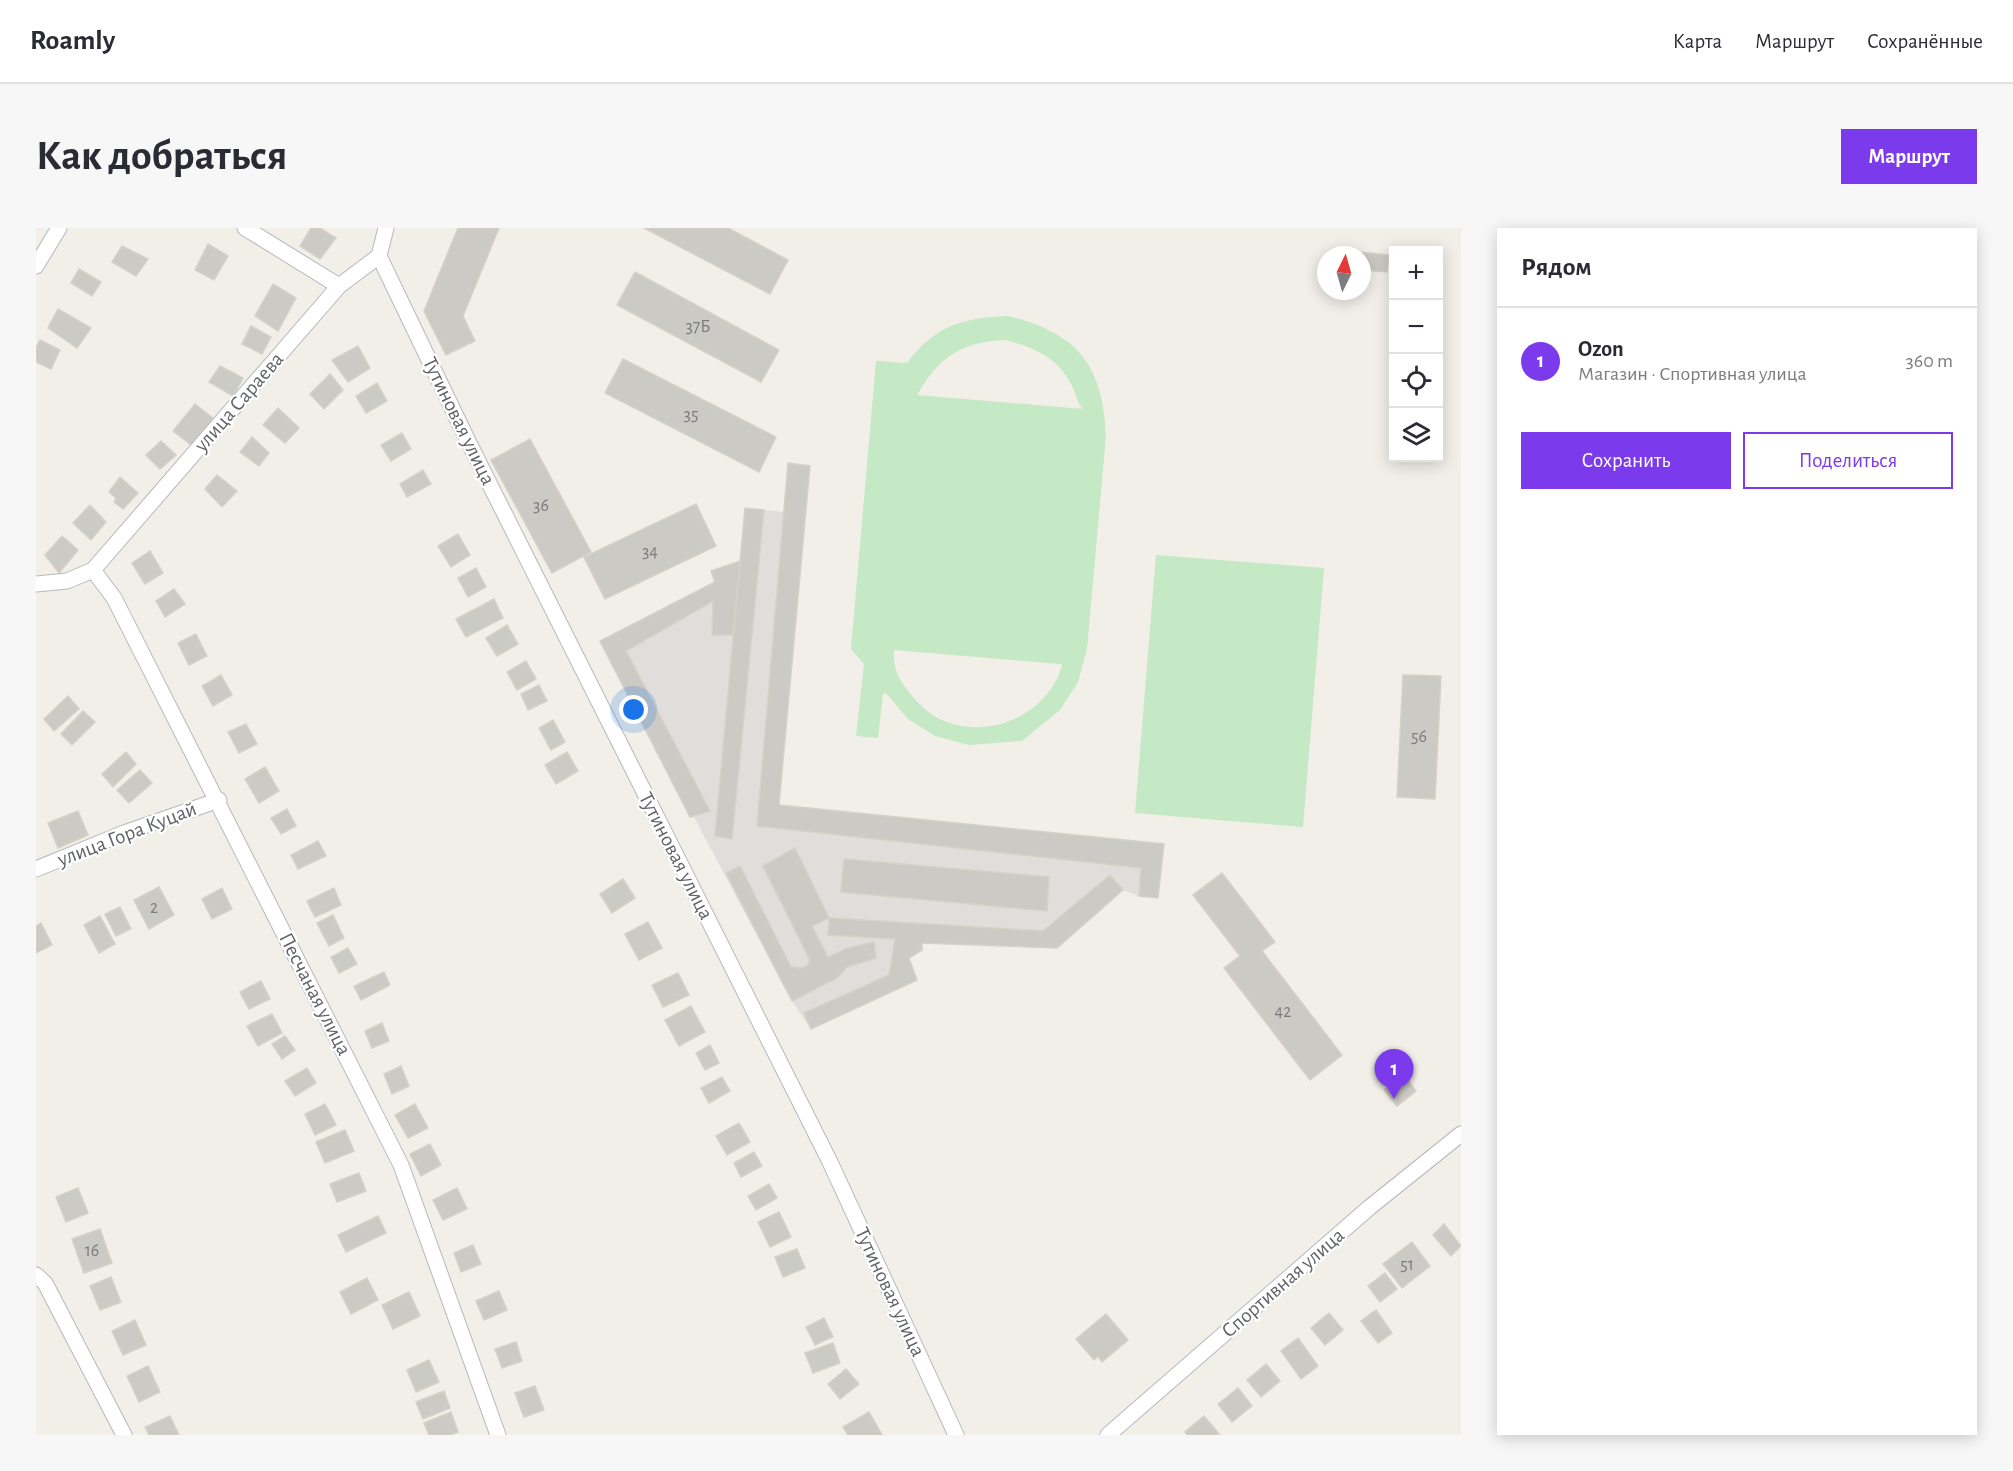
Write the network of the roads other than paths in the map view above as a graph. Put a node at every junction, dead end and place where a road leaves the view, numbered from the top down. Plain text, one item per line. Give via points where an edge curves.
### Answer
1 (59, 228) edge
2 (245, 228) edge
3 (386, 228) edge
4 (379, 256) junction
5 (36, 266) edge
6 (339, 286) junction
7 (93, 570) junction
8 (36, 584) edge
9 (219, 800) junction
10 (36, 869) edge
11 (1461, 1134) edge
12 (36, 1275) edge
13 (124, 1435) edge
14 (498, 1435) edge
15 (956, 1435) edge
16 (1108, 1435) edge

1 - 5 street
2 - 6 street
3 - 4 street
4 - 6 street, улица Сараева
4 - 15 street, Тутиновая улица via 830,1162
6 - 7 street, улица Сараева
7 - 8 street via 67,581
7 - 9 street, Песчаная улица via 114,598
9 - 10 street, улица Гора Куцай
9 - 14 street, Песчаная улица via 401,1165
11 - 16 street, Спортивная улица via 1370,1207
12 - 13 street via 45,1283

